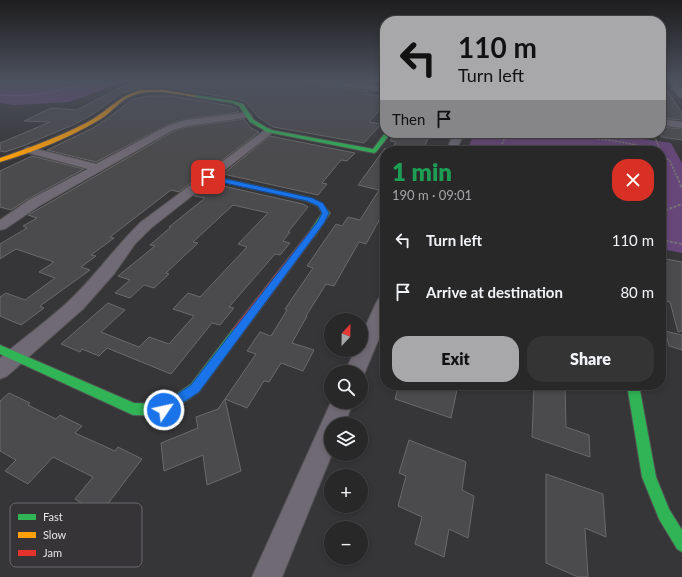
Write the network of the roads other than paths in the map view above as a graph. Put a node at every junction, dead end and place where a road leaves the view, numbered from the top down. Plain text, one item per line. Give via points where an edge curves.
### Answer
1 (112, 107) edge
2 (242, 107) edge
3 (247, 115) junction
4 (666, 123) edge
5 (682, 125) edge
6 (268, 131) junction
7 (384, 138) edge
8 (29, 150) junction
9 (0, 160) edge
10 (98, 168) junction
11 (208, 177) junction
12 (0, 226) edge
13 (380, 314) edge
14 (0, 349) edge
15 (16, 356) junction
16 (358, 365) edge
17 (0, 370) edge
18 (634, 390) edge
19 (324, 444) edge
20 (682, 544) edge
21 (267, 577) edge

1 - 8 street via 78,129
2 - 3 street
3 - 6 street via 256,125
3 - 10 street via 176,126
4 - 5 street
6 - 7 street via 374,151
6 - 11 street
8 - 9 street
8 - 10 street
10 - 12 street via 34,203
11 - 15 street via 146,225 77,304
11 - 15 street via 309,199 320,205 326,213 322,222 195,388 164,410 133,409
13 - 16 street
14 - 15 street
15 - 17 street
18 - 20 street via 649,477 664,514
19 - 21 street

